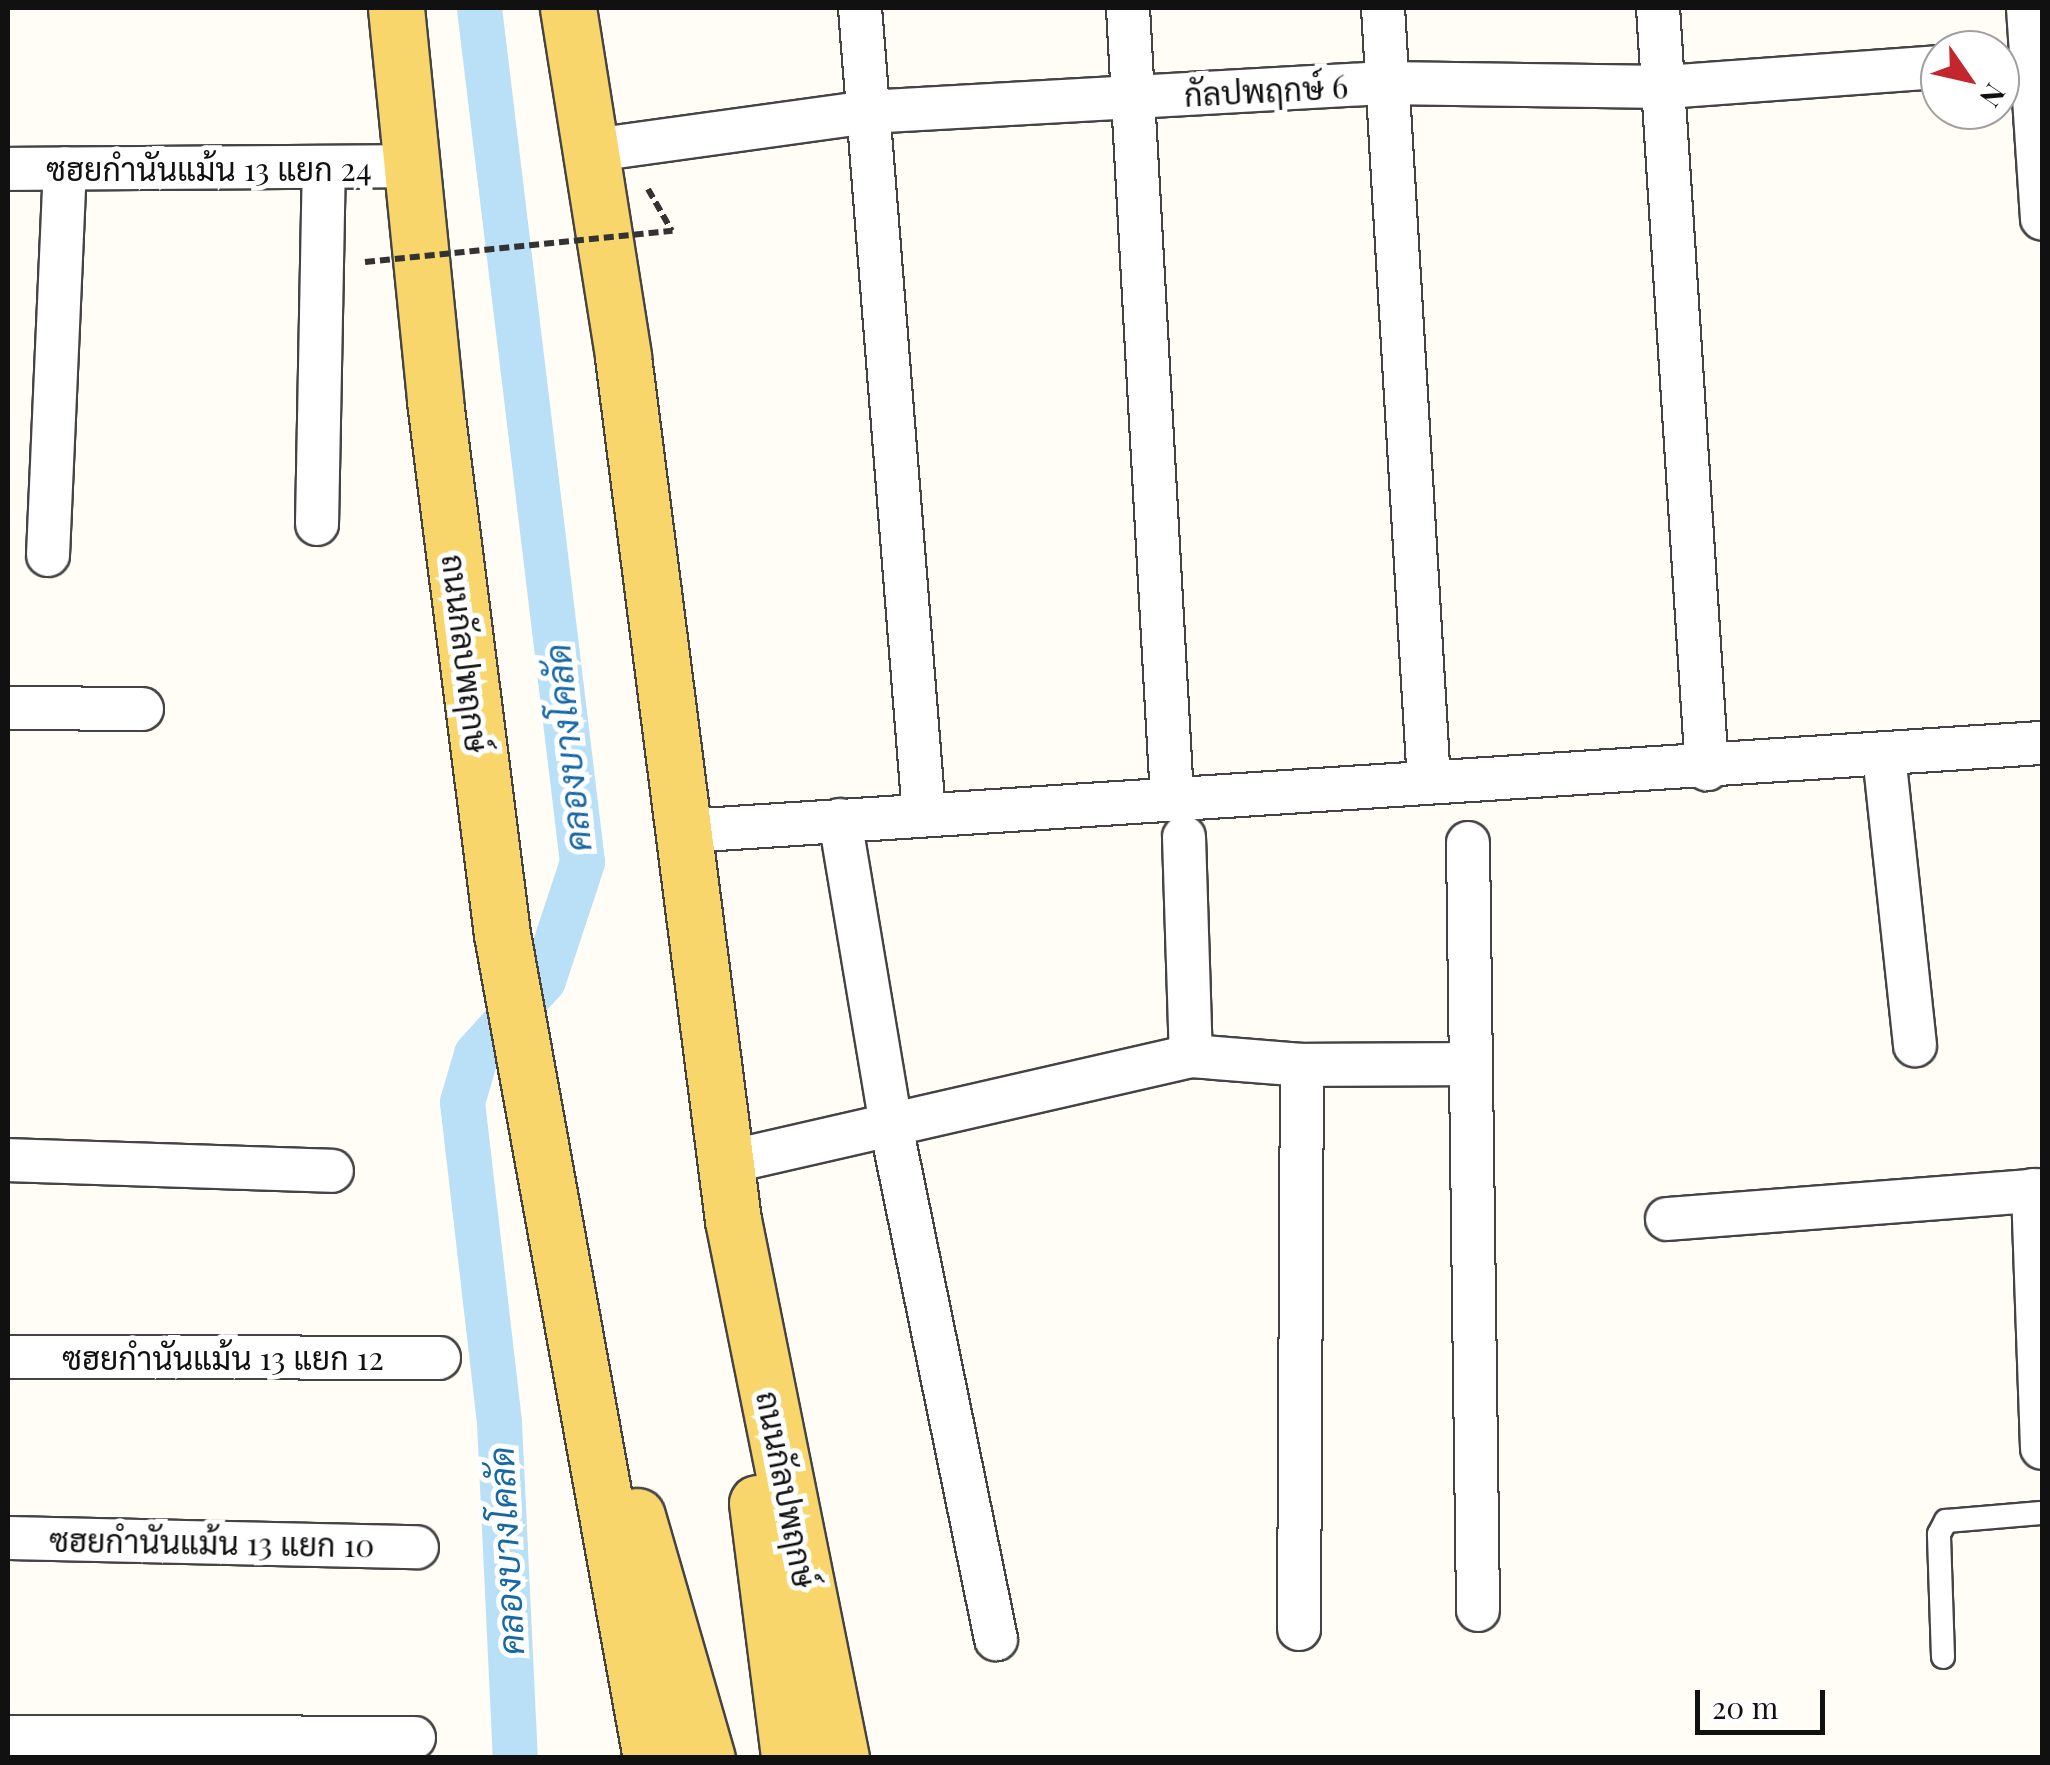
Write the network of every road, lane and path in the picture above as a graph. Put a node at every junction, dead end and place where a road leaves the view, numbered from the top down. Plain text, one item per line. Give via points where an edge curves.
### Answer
1 (396, 8) edge
2 (568, 8) edge
3 (860, 8) edge
4 (1128, 8) edge
5 (1383, 8) edge
6 (1658, 8) edge
7 (2028, 8) edge
8 (2025, 60) edge
9 (1920, 68) edge
10 (1384, 84) junction
11 (1666, 87) junction
12 (1135, 97) junction
13 (868, 112) junction
14 (594, 150) junction
15 (412, 166) junction
16 (64, 168) junction
17 (8, 169) edge
18 (324, 169) junction
19 (646, 186) dead end
20 (2042, 219) edge
21 (364, 262) dead end
22 (317, 524) dead end
23 (48, 555) dead end
24 (8, 708) edge
25 (142, 709) dead end
26 (2042, 742) edge
27 (1884, 755) junction
28 (1707, 768) junction
29 (1430, 783) junction
30 (924, 814) junction
31 (1178, 817) junction
32 (840, 820) junction
33 (687, 831) junction
34 (1468, 843) dead end
35 (1915, 1045) dead end
36 (1190, 1056) junction
37 (1468, 1064) junction
38 (1302, 1065) junction
39 (891, 1126) junction
40 (8, 1160) edge
41 (724, 1163) junction
42 (332, 1172) dead end
43 (2038, 1190) edge
44 (1668, 1219) dead end
45 (733, 1220) junction
46 (570, 1294) junction
47 (8, 1356) edge
48 (440, 1358) dead end
49 (2042, 1448) edge
50 (2042, 1513) edge
51 (8, 1538) edge
52 (417, 1546) dead end
53 (1478, 1610) dead end
54 (1299, 1629) dead end
55 (996, 1639) dead end
56 (1943, 1658) dead end
57 (8, 1736) edge
58 (414, 1738) dead end
59 (652, 1758) edge
60 (707, 1758) edge
61 (789, 1758) edge
62 (841, 1758) edge

1 - 15 main road, ถนนกัลปพฤกษ์
2 - 14 main road, ถนนกัลปพฤกษ์
3 - 13 street
4 - 12 street
5 - 10 street
6 - 11 street
7 - 8 street
8 - 20 street
9 - 11 street, กัลปพฤกษ์ 6
10 - 11 street, กัลปพฤกษ์ 6
10 - 12 street, กัลปพฤกษ์ 6
10 - 29 street via 1416,489
11 - 28 street
12 - 13 street, กัลปพฤกษ์ 6
12 - 31 street
13 - 14 street, กัลปพฤกษ์ 6
13 - 30 street
14 - 33 main road, ถนนกัลปพฤกษ์
15 - 18 street, ซฮยกำนันแม้น 13 แยก 24
15 - 46 main road, ถนนกัลปพฤกษ์ via 502,934
16 - 17 street, ซฮยกำนันแม้น 13 แยก 24
16 - 18 street, ซฮยกำนันแม้น 13 แยก 24
16 - 23 street
18 - 22 street
19 - 21 path, bridge via 672,231
24 - 25 street
26 - 27 street
27 - 28 street
27 - 35 street
28 - 29 street
29 - 31 street
30 - 31 street
30 - 32 street
31 - 36 street
32 - 33 street
32 - 39 street
33 - 41 main road, ถนนกัลปพฤกษ์
34 - 37 street
36 - 38 street
36 - 39 street
37 - 38 street
37 - 53 street
38 - 54 street
39 - 41 street
39 - 55 street
40 - 42 street
41 - 45 main road, ถนนกัลปพฤกษ์
43 - 44 street
43 - 49 street
45 - 61 main road, ถนนกัลปพฤกษ์ via 754,1481
45 - 62 main road, ถนนกัลปพฤกษ์
46 - 59 main road, ถนนกัลปพฤกษ์
46 - 60 main road, ถนนกัลปพฤกษ์
47 - 48 street, ซฮยกำนันแม้น 13 แยก 12
50 - 56 lane via 1960,1514 1946,1521 1939,1534
51 - 52 street, ซฮยกำนันแม้น 13 แยก 10
57 - 58 street

